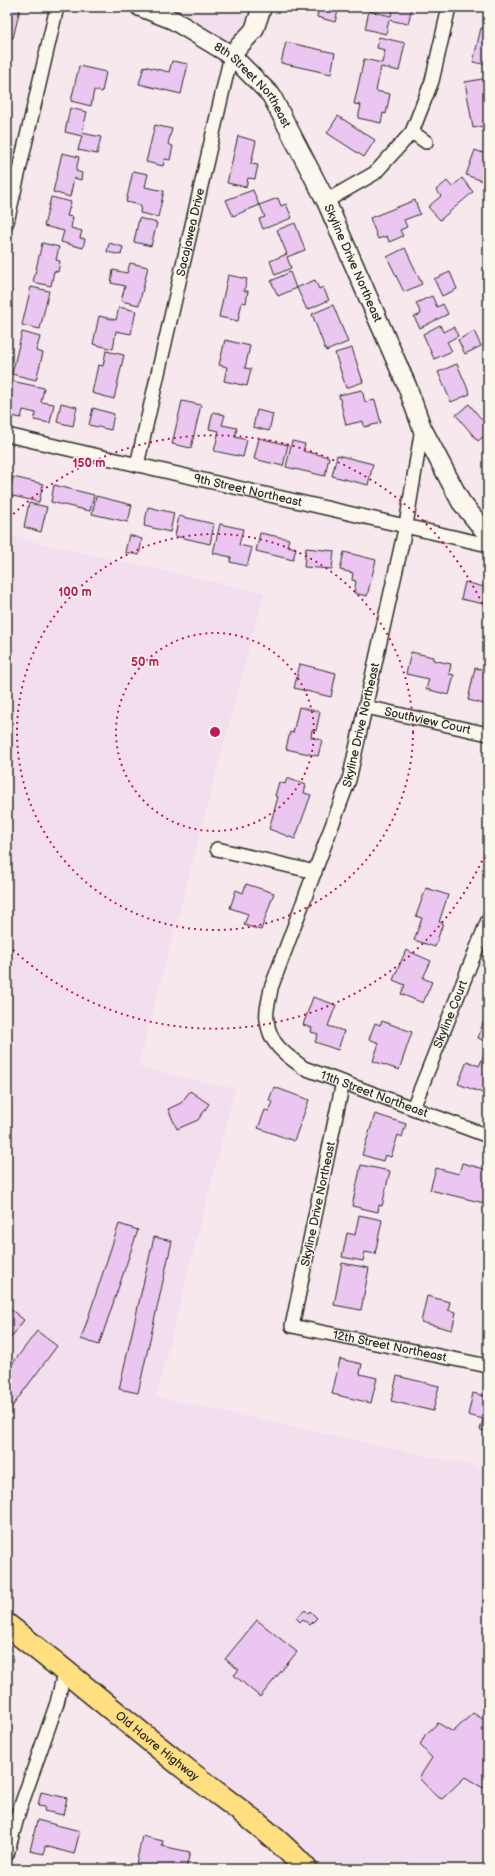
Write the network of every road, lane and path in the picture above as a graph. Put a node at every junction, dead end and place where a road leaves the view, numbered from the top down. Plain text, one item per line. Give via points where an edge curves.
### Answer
1 (56, 7) edge
2 (140, 7) edge
3 (262, 7) edge
4 (449, 7) edge
5 (231, 55) junction
6 (412, 132) junction
7 (426, 142) dead end
8 (326, 201) junction
9 (7, 222) edge
10 (422, 428) junction
11 (7, 435) edge
12 (137, 465) junction
13 (406, 525) junction
14 (488, 532) edge
15 (488, 544) edge
16 (366, 707) junction
17 (488, 734) edge
18 (217, 849) dead end
19 (315, 872) junction
20 (488, 920) edge
21 (272, 1036) joint
22 (343, 1082) junction
23 (413, 1108) junction
24 (488, 1136) edge
25 (292, 1326) joint
26 (488, 1366) edge
27 (7, 1625) edge
28 (65, 1669) junction
29 (7, 1854) edge
30 (306, 1869) edge

1 - 9 street
2 - 5 street, 8th Street Northeast via 173,20
3 - 5 street, Sacajawea Drive via 254,30
4 - 6 street, Skyline Drive Northeast via 432,81
5 - 8 street, 8th Street Northeast via 271,95
5 - 12 street, Sacajawea Drive
6 - 7 street
6 - 8 street, Skyline Drive Northeast via 375,173
8 - 10 street, Skyline Drive Northeast via 407,386
10 - 13 street, Skyline Drive Northeast
10 - 14 street, Skyline Drive Northeast via 461,502
11 - 12 street, 9th Street Northeast
12 - 13 street, 9th Street Northeast
13 - 15 street, 9th Street Northeast
13 - 16 street, Skyline Drive Northeast
16 - 17 street, Southview Court
16 - 19 street, Skyline Drive Northeast via 349,780
18 - 19 street
19 - 21 street, Skyline Drive Northeast via 271,988 266,1019
20 - 23 street, Skyline Court
21 - 22 street, 11th Street Northeast via 282,1053 304,1068
22 - 23 street, 11th Street Northeast
22 - 25 street, Skyline Drive Northeast
23 - 24 street, 11th Street Northeast
25 - 26 street, 12th Street Northeast
27 - 28 highway, Old Havre Highway
28 - 29 street via 57,1703 19,1811
28 - 30 highway, Old Havre Highway via 186,1770 262,1827

